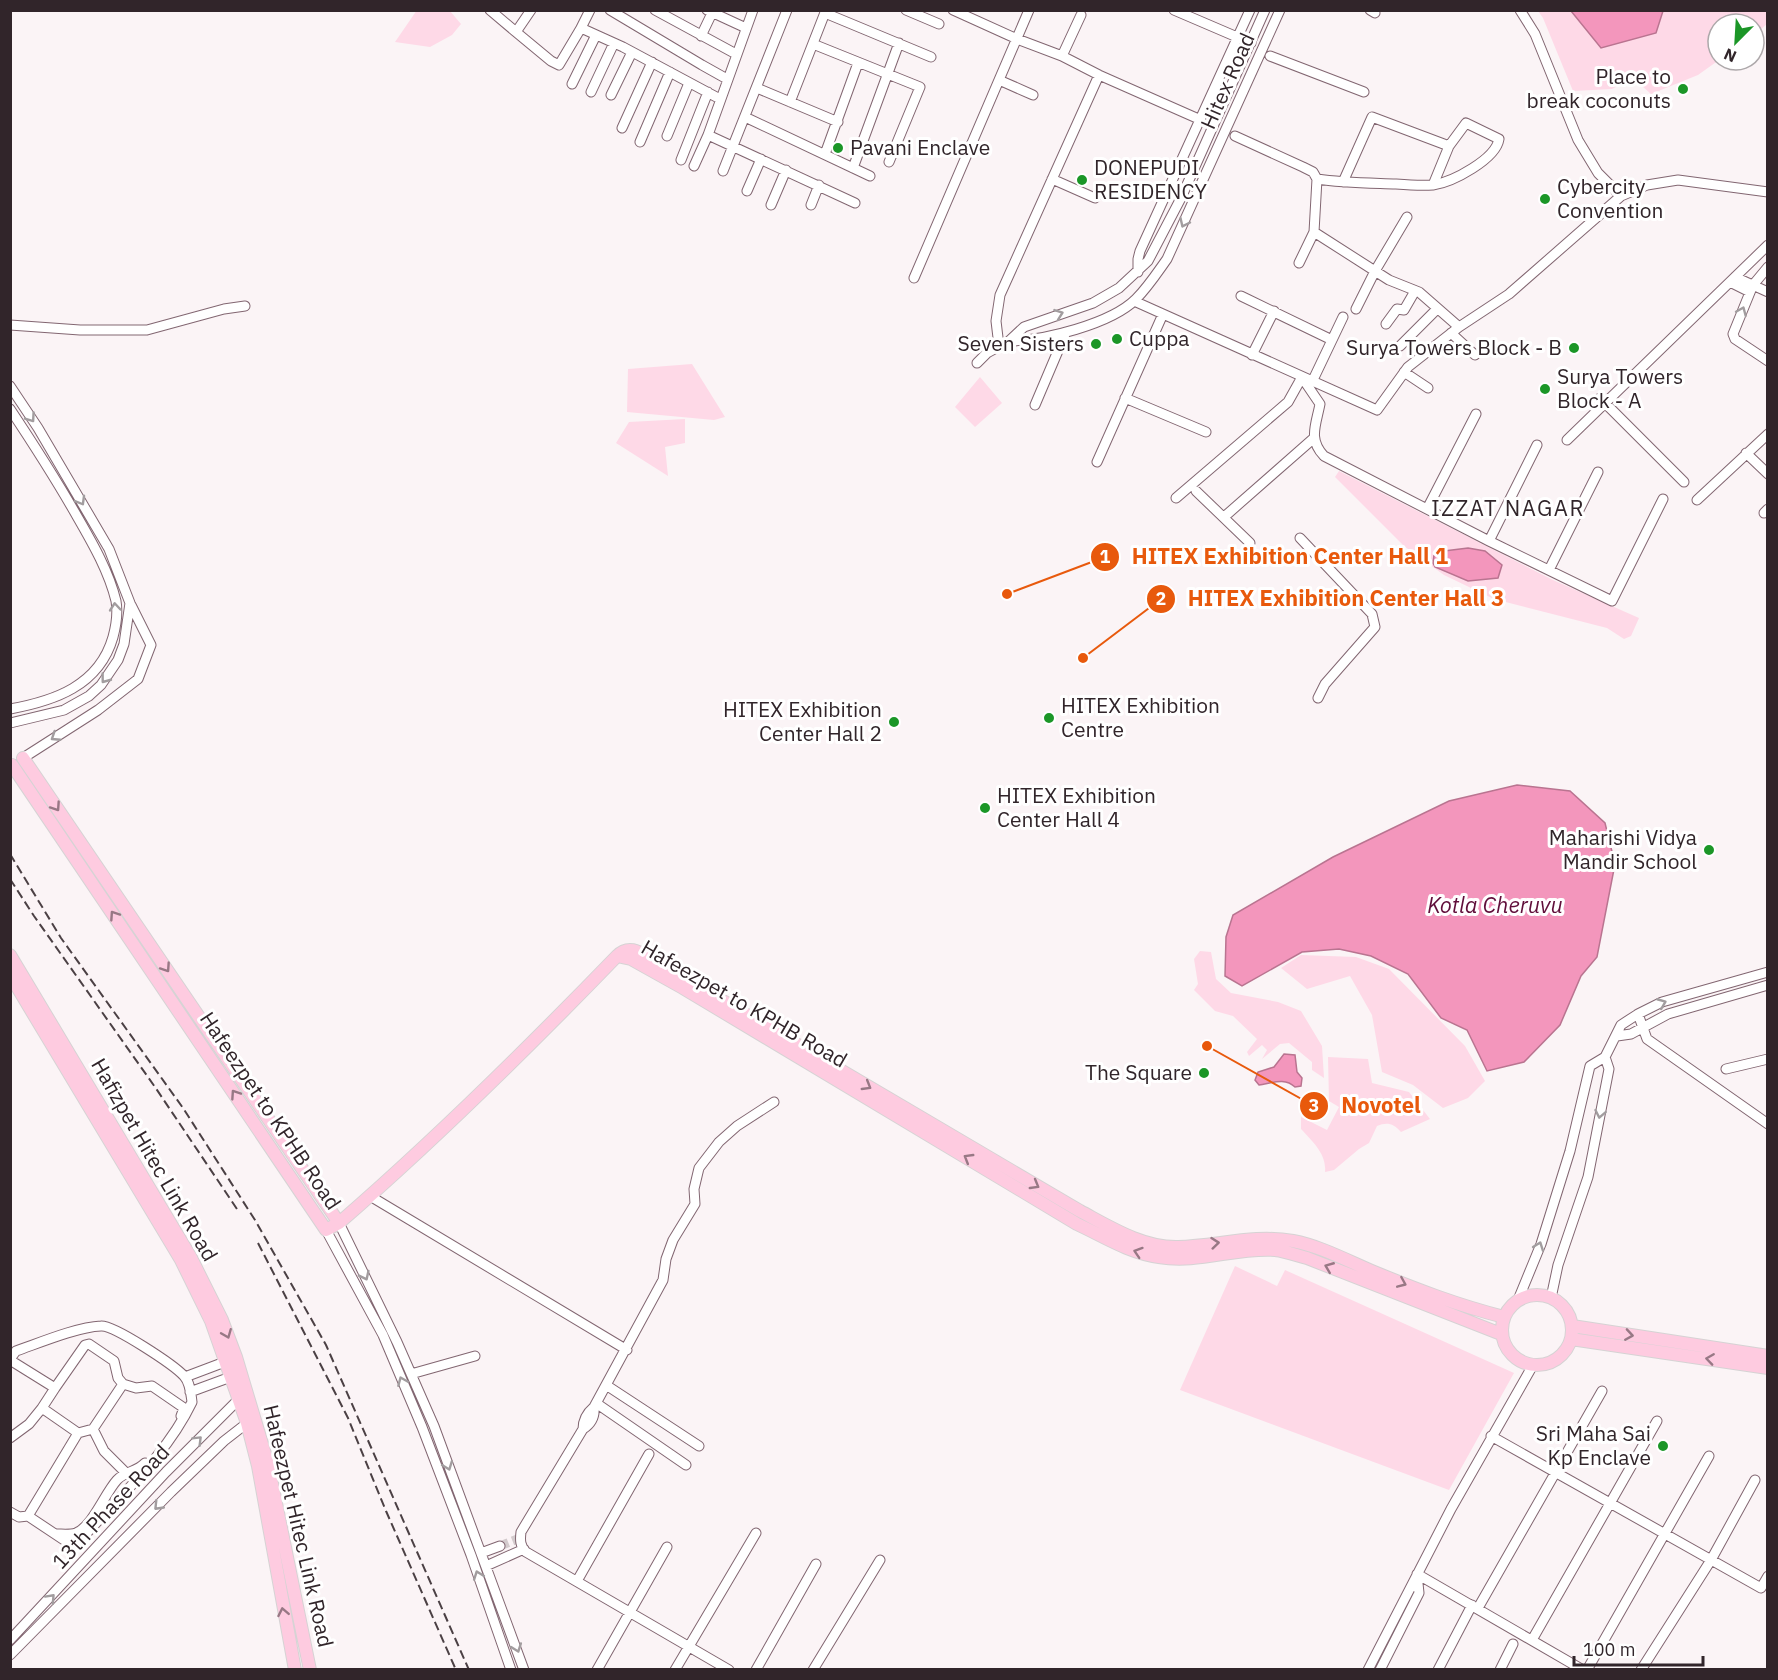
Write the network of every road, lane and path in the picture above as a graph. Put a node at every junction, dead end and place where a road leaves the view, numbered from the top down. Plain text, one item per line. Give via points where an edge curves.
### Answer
1 (490, 10) edge
2 (531, 10) edge
3 (590, 10) edge
4 (610, 10) edge
5 (655, 10) edge
6 (753, 10) edge
7 (787, 10) edge
8 (906, 10) edge
9 (953, 10) edge
10 (1029, 10) edge
11 (1174, 10) edge
12 (1250, 10) edge
13 (1265, 10) edge
14 (1280, 10) edge
15 (1520, 10) edge
16 (709, 12) edge
17 (826, 12) edge
18 (1080, 15) dead end
19 (939, 24) dead end
20 (581, 28) junction
21 (746, 28) junction
22 (516, 32) junction
23 (596, 35) junction
24 (701, 36) junction
25 (1237, 37) junction
26 (1017, 39) junction
27 (614, 43) junction
28 (899, 43) junction
29 (813, 44) junction
30 (1251, 44) junction
31 (632, 52) junction
32 (736, 54) junction
33 (1062, 56) junction
34 (1270, 56) dead end
35 (931, 57) dead end
36 (652, 62) junction
37 (858, 63) junction
38 (670, 72) junction
39 (887, 74) junction
40 (1099, 75) junction
41 (728, 79) junction
42 (999, 80) junction
43 (689, 83) junction
44 (572, 84) dead end
45 (757, 88) junction
46 (591, 92) dead end
47 (708, 92) junction
48 (1364, 92) dead end
49 (611, 95) dead end
50 (1033, 95) dead end
51 (720, 99) junction
52 (790, 102) junction
53 (745, 117) junction
54 (1201, 120) junction
55 (838, 122) junction
56 (621, 128) dead end
57 (708, 135) junction
58 (667, 136) dead end
59 (1236, 136) dead end
60 (640, 142) dead end
61 (733, 146) junction
62 (1449, 146) junction
63 (825, 154) junction
64 (761, 159) junction
65 (681, 160) dead end
66 (889, 162) dead end
67 (694, 166) dead end
68 (853, 168) junction
69 (786, 170) junction
70 (723, 171) dead end
71 (1058, 174) junction
72 (870, 176) dead end
73 (1315, 176) junction
74 (1340, 180) junction
75 (819, 185) junction
76 (1433, 185) junction
77 (747, 192) dead end
78 (1767, 192) edge
79 (1620, 196) junction
80 (1095, 198) dead end
81 (855, 203) dead end
82 (771, 205) dead end
83 (811, 205) dead end
84 (1407, 217) dead end
85 (1314, 232) junction
86 (1767, 244) edge
87 (1299, 263) dead end
88 (1767, 267) edge
89 (1138, 272) junction
90 (1375, 272) junction
91 (914, 278) dead end
92 (1733, 279) junction
93 (1752, 289) junction
94 (1415, 291) junction
95 (1767, 292) edge
96 (1241, 296) dead end
97 (1134, 301) junction
98 (245, 306) dead end
99 (1356, 309) dead end
100 (1437, 309) junction
101 (1274, 311) junction
102 (1163, 314) junction
103 (1342, 317) dead end
104 (1386, 324) dead end
105 (10, 325) edge
106 (1455, 330) junction
107 (1066, 332) junction
108 (1332, 340) junction
109 (1009, 341) junction
110 (999, 346) junction
111 (1400, 346) dead end
112 (1252, 355) junction
113 (1475, 355) dead end
114 (1767, 361) edge
115 (977, 363) dead end
116 (1404, 372) junction
117 (1302, 377) junction
118 (1312, 382) junction
119 (10, 386) edge
120 (1428, 388) dead end
121 (1125, 398) junction
122 (1603, 400) junction
123 (1035, 405) dead end
124 (10, 409) edge
125 (1476, 414) dead end
126 (1206, 432) dead end
127 (1766, 437) edge
128 (1314, 438) junction
129 (1567, 440) dead end
130 (1537, 445) dead end
131 (51, 451) junction
132 (1746, 453) junction
133 (41, 456) junction
134 (1097, 462) dead end
135 (1598, 472) dead end
136 (1767, 474) edge
137 (1684, 482) dead end
138 (1196, 491) dead end
139 (1176, 498) dead end
140 (1663, 499) dead end
141 (1696, 500) dead end
142 (1427, 509) junction
143 (1224, 517) junction
144 (1300, 538) dead end
145 (1489, 541) junction
146 (1250, 543) dead end
147 (1549, 570) junction
148 (130, 603) junction
149 (1318, 698) dead end
150 (10, 710) edge
151 (10, 723) edge
152 (23, 758) joint
153 (11, 766) edge
154 (10, 955) edge
155 (616, 956) junction
156 (1767, 972) edge
157 (10, 975) edge
158 (1767, 985) edge
159 (1638, 1014) junction
160 (1643, 1027) junction
161 (1617, 1036) junction
162 (1605, 1056) junction
163 (1767, 1059) edge
164 (1726, 1069) dead end
165 (774, 1102) dead end
166 (1767, 1124) edge
167 (370, 1196) junction
168 (339, 1223) junction
169 (326, 1230) junction
170 (1551, 1299) junction
171 (1518, 1300) junction
172 (1504, 1317) junction
173 (1572, 1326) junction
174 (1501, 1334) junction
175 (1571, 1339) junction
176 (627, 1350) junction
177 (475, 1356) dead end
178 (1767, 1356) edge
179 (10, 1359) edge
180 (231, 1360) junction
181 (1533, 1365) junction
182 (1767, 1368) edge
183 (411, 1374) junction
184 (236, 1376) junction
185 (185, 1377) junction
186 (123, 1384) junction
187 (606, 1385) junction
188 (56, 1388) junction
189 (1602, 1390) dead end
190 (190, 1392) junction
191 (243, 1396) junction
192 (595, 1405) junction
193 (42, 1408) junction
194 (251, 1420) junction
195 (1657, 1421) dead end
196 (93, 1429) junction
197 (78, 1433) junction
198 (1491, 1436) junction
199 (10, 1438) edge
200 (699, 1446) dead end
201 (650, 1454) dead end
202 (1710, 1456) dead end
203 (263, 1465) junction
204 (686, 1465) dead end
205 (166, 1472) junction
206 (1556, 1472) junction
207 (126, 1473) junction
208 (1755, 1480) dead end
209 (178, 1485) junction
210 (1610, 1502) junction
211 (10, 1512) edge
212 (28, 1516) junction
213 (756, 1533) dead end
214 (55, 1534) junction
215 (1666, 1534) junction
216 (500, 1546) tunnel mouth
217 (667, 1548) dead end
218 (524, 1549) junction
219 (481, 1553) junction
220 (880, 1560) dead end
221 (1711, 1560) junction
222 (816, 1564) dead end
223 (486, 1566) junction
224 (1417, 1574) junction
225 (1767, 1576) edge
226 (577, 1581) junction
227 (1475, 1606) junction
228 (631, 1613) junction
229 (10, 1640) edge
230 (1532, 1640) junction
231 (1513, 1644) dead end
232 (688, 1646) junction
233 (10, 1655) edge
234 (295, 1670) edge
235 (310, 1670) edge
236 (512, 1670) edge
237 (524, 1670) edge
238 (597, 1670) edge
239 (675, 1670) edge
240 (729, 1670) edge
241 (756, 1670) edge
242 (813, 1670) edge
243 (1368, 1670) edge
244 (1380, 1670) edge
245 (1438, 1670) edge
246 (1500, 1670) edge
247 (1585, 1670) edge
248 (1641, 1670) edge

1 - 22 street
2 - 22 street
3 - 20 street
4 - 41 street
5 - 24 street
6 - 21 street
7 - 45 street
8 - 19 street
9 - 26 street
10 - 26 street
11 - 25 street
12 - 25 street
13 - 30 street, Hitex Road
14 -> 97 street, Hitex Road via 1167,259
15 - 79 street via 1535,34 1578,140 1598,172
16 - 21 street
16 - 24 street
17 - 28 street
17 - 29 street
18 - 33 street
20 - 22 street via 559,65
20 - 23 street
21 - 32 street
23 - 27 street
23 - 44 street
24 - 32 street
25 - 30 street
25 - 54 street
26 - 33 street
26 - 42 street
27 - 31 street
27 - 46 street
28 - 35 street
28 - 39 street
29 - 37 street
29 - 52 street
30 - 89 street, Hitex Road via 1181,198 1148,261
31 - 36 street
31 - 49 street
32 - 41 street
33 - 40 street
34 - 48 street
36 - 38 street
36 - 56 street
37 - 39 street
37 - 55 street
38 - 43 street
38 - 60 street
39 - 66 street via 920,87
39 - 68 street
40 - 54 street
40 - 71 street
41 - 51 street
42 - 50 street
42 - 91 street
43 - 47 street
43 - 58 street
45 - 52 street
45 - 53 street
47 - 51 street
47 - 65 street
51 - 57 street
52 - 55 street
53 - 61 street
53 - 63 street
54 - 89 street via 1140,252
55 - 63 street
57 - 61 street
57 - 67 street
59 - 73 street
61 - 64 street
61 - 70 street
62 - 74 street via 1372,117
62 - 76 street
62 - 76 street via 1466,123 1499,140 1488,158
63 - 68 street
64 - 69 street
64 - 77 street
68 - 72 street
69 - 75 street
69 - 82 street
71 - 80 street
71 - 110 street via 997,303
73 - 74 street
73 - 85 street
74 - 76 street
75 - 81 street
75 - 83 street
78 - 79 street via 1678,180 1647,185
79 - 106 street via 1509,294
84 - 90 street
85 - 87 street
85 - 90 street
86 - 92 street
88 - 93 street
109 -> 89 street, Hitex Road via 1024,327 1093,303
90 - 94 street
90 - 99 street
92 - 93 street
92 - 122 street
93 - 95 street
114 -> 93 street via 1733,337
94 - 100 street
94 - 104 street via 1404,310 1397,309
96 - 101 street
97 - 102 street
97 - 107 street, Hitex Road via 1103,319
98 - 105 street via 147,330
100 - 106 street
100 - 111 street
101 - 108 street
101 - 112 street
102 - 112 street
102 - 121 street
103 - 108 street
106 - 113 street
106 - 116 street
107 - 109 street, Hitex Road via 1030,341
107 - 123 street
108 - 118 street
109 - 110 street, Hitex Road
110 - 115 street, Hitex Road
112 - 117 street
116 - 118 street via 1377,410
116 - 120 street
117 - 118 street
117 - 128 street via 1320,404
117 - 139 street via 1288,402
119 -> 131 street
121 - 126 street
121 - 134 street
122 - 129 street
122 - 137 street
124 - 133 street
125 - 142 street
127 - 132 street
128 - 142 street via 1324,456
128 - 143 street
130 - 145 street
131 - 133 street
131 -> 148 street via 109,549
132 - 136 street
132 - 141 street
150 -> 133 street via 47,702 81,684 102,660 116,625 116,603 99,554
135 - 147 street
138 - 143 street
140 - 147 street via 1612,601
142 - 145 street
143 - 146 street
144 - 149 street via 1375,620 1375,627 1325,684
145 - 147 street
148 -> 151 street via 124,644 101,685 64,710
148 -> 152 street via 151,645 138,679
152 -> 168 main road
169 -> 153 main road, Hafeezpet to KPHB Road
154 -> 180 main road, Hafizpet Hitec Link Road via 190,1256 222,1320
155 - 167 main road, Hafeezpet to KPHB Road via 536,1039
155 -> 172 main road via 629,949 651,958 1080,1211 1129,1236 1177,1247 1263,1238 1294,1241 1461,1306
174 -> 155 main road, Hafeezpet to KPHB Road via 1277,1250 1178,1259 1160,1258 1123,1246 1077,1224 683,988 631,959
159 -> 156 street via 1662,1002
157 - 180 main road via 181,1260
158 - 160 street via 1668,1014
159 - 160 street
159 - 161 street via 1621,1025
160 - 161 street
160 - 166 street via 1647,1039
161 - 162 street
162 -> 170 street via 1609,1069 1588,1178 1558,1265
171 -> 162 street via 1541,1244 1570,1151 1590,1066
163 - 164 street
165 - 176 street via 737,1126 699,1168 695,1204 673,1240 663,1280
167 - 168 main road, Hafeezpet to KPHB Road
167 - 176 street
168 - 169 main road, Hafeezpet to KPHB Road
168 -> 183 street
236 -> 169 street via 392,1355
170 - 171 main road via 1540,1295
170 - 173 main road via 1561,1305
171 - 172 main road
172 - 174 main road
173 - 175 main road
173 -> 178 main road
174 - 181 main road via 1512,1355
175 - 181 main road via 1553,1362
182 -> 175 main road
176 - 187 street
177 - 183 street
179 - 185 street via 24,1348 102,1326 150,1351
179 - 188 street
180 - 184 main road, Hafizpet Hitec Link Road
180 - 185 street
181 - 198 street
183 -> 219 street
184 - 190 street
184 - 191 main road, Hafizpet Hitec Link Road
185 - 190 street
186 - 188 street via 114,1361 88,1344
186 - 196 street
186 - 207 street via 157,1388 184,1408 142,1467
187 - 192 street
187 - 200 street
188 - 193 street
189 - 206 street
190 - 214 street via 188,1412 158,1455 85,1535 69,1541
191 - 194 main road, Hafeezpet Hitec Link Road
205 -> 191 street, 13th Phase Road
192 - 204 street
192 - 218 street via 589,1425 521,1532
193 - 197 street
193 - 199 street
194 - 203 main road, Hafeezpet Hitec Link Road
194 - 209 street, 13th Phase Road
195 - 210 street
196 - 197 street
196 - 207 street via 104,1451
197 - 212 street
198 - 206 street
198 - 224 street
201 - 226 street
202 - 215 street
234 -> 203 main road, Hafeezpet Hitec Link Road
203 - 235 main road, Hafeezpet Hitec Link Road
205 - 209 street
229 -> 205 street, 13th Phase Road
206 - 210 street
206 - 227 street
207 - 214 street via 116,1480 82,1529
208 - 221 street
209 -> 233 street, 13th Phase Road
210 - 215 street
210 - 230 street
211 - 212 street
212 - 214 street
213 - 232 street
215 - 221 street
215 - 247 street
216 - 219 street
217 - 228 street
218 - 223 street
218 - 226 street
219 - 223 street
220 - 242 street
221 - 225 street via 1761,1588
221 - 248 street
222 - 241 street
223 -> 237 street
224 - 227 street
224 - 243 street
224 - 244 street via 1419,1593
226 - 228 street
227 - 230 street
227 - 245 street
228 - 232 street
228 - 238 street
230 - 247 street
231 - 246 street
232 - 239 street
232 - 240 street

